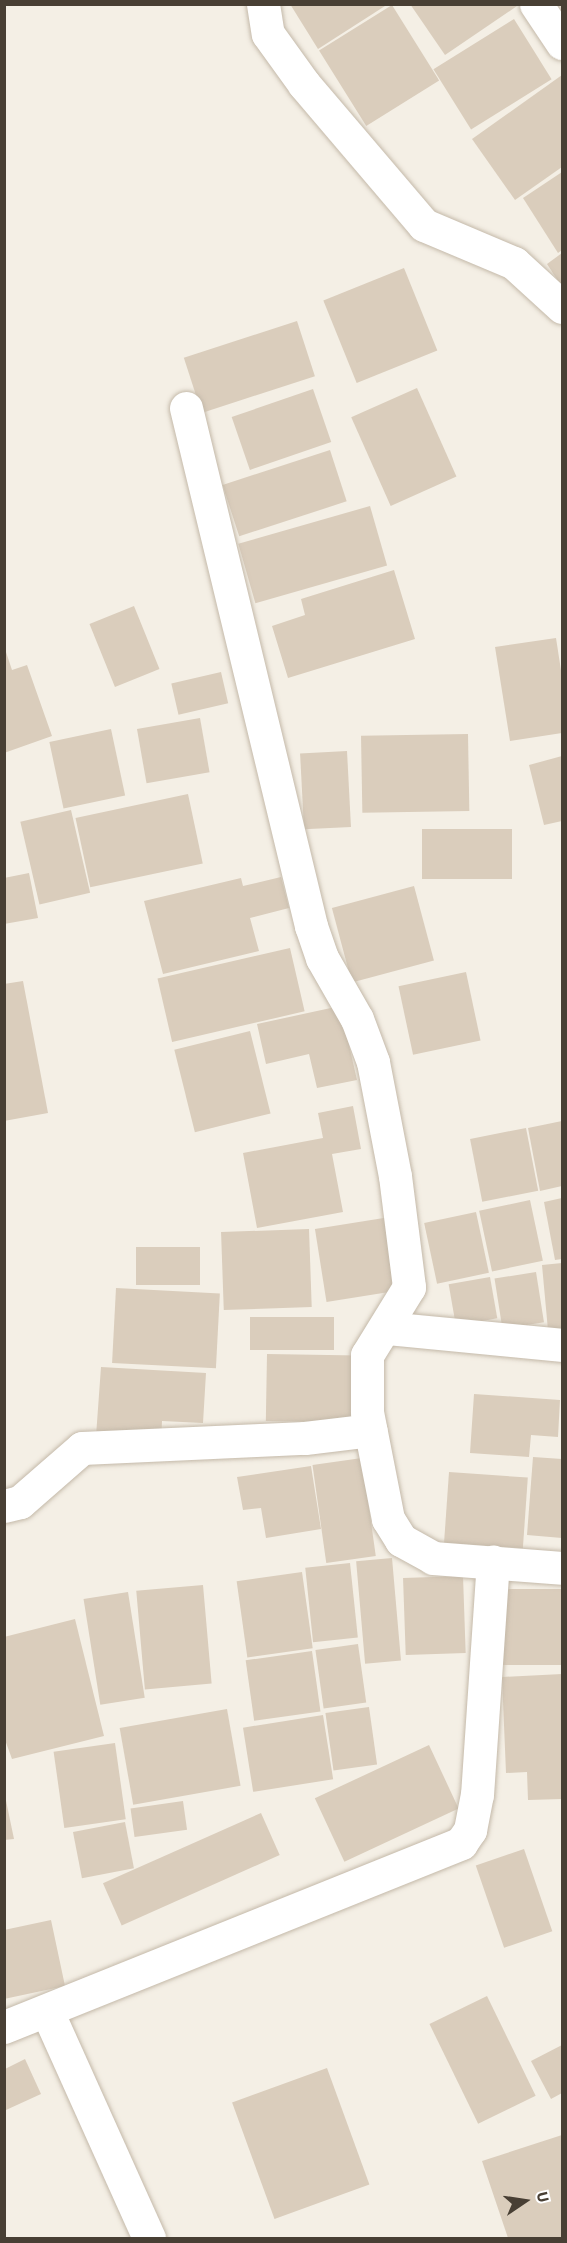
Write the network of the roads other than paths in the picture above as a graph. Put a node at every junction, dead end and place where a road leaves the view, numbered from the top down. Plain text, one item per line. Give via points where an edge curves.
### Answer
1 (262, 4) edge
2 (536, 4) edge
3 (562, 43) edge
4 (562, 307) edge
5 (186, 408) dead end
6 (386, 1328) junction
7 (562, 1345) edge
8 (371, 1430) junction
9 (4, 1506) edge
10 (493, 1562) junction
11 (562, 1568) edge
12 (47, 2011) junction
13 (4, 2027) edge
14 (149, 2238) edge

1 - 4 street via 268,34 424,225 514,263
2 - 3 street
5 - 6 street via 311,926 322,958 357,1019 373,1062 410,1272 406,1296
6 - 7 street
6 - 8 street via 367,1355 367,1412
8 - 9 street via 305,1438 82,1448 20,1502
8 - 10 street via 388,1519 401,1540 433,1558
10 - 11 street
10 - 12 street via 477,1795 470,1830 461,1843
12 - 13 street
12 - 14 street

